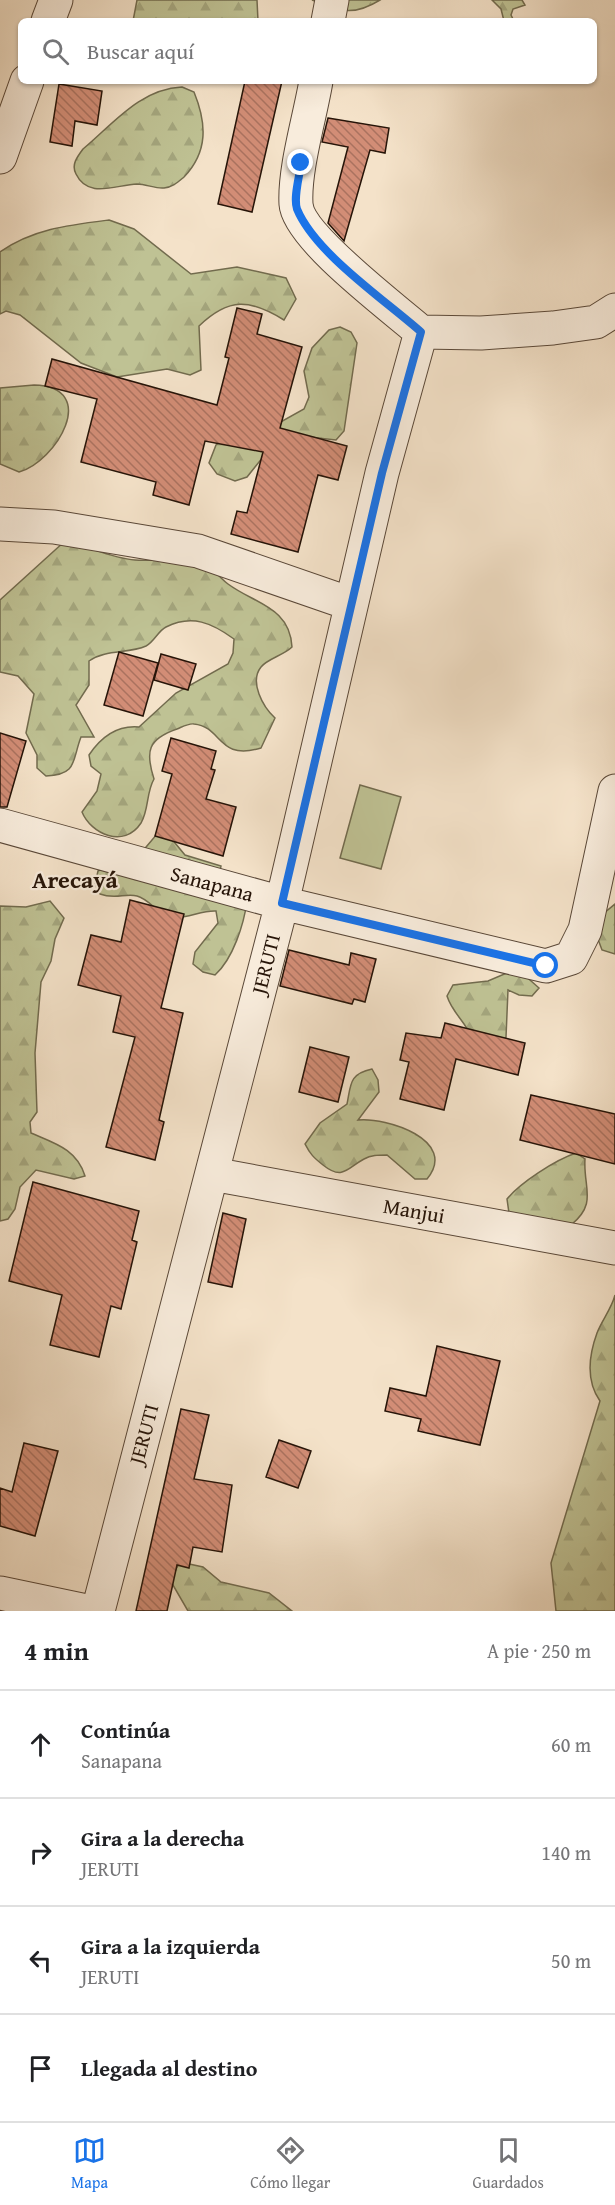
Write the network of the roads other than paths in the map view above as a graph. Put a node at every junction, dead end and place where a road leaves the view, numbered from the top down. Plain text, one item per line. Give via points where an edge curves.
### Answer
1 (56, 0) edge
2 (332, 0) edge
3 (49, 18) edge
4 (329, 18) edge
5 (26, 84) edge
6 (315, 84) edge
7 (0, 157) edge
8 (615, 310) edge
9 (421, 332) junction
10 (0, 524) edge
11 (351, 604) junction
12 (615, 791) edge
13 (0, 825) edge
14 (282, 903) junction
15 (212, 1174) junction
16 (615, 1248) edge
17 (0, 1593) edge
18 (86, 1611) edge
19 (98, 1611) edge

1 - 3 street
2 - 4 street
5 - 7 street
6 - 9 street via 296,207 313,235 342,267
8 - 9 street via 596,322 553,328
9 - 11 street, JERUTI
10 - 11 street via 54,527 198,551
11 - 14 street, JERUTI
12 - 14 street, Sanapana via 585,930 571,958 546,966
13 - 14 street, Sanapana
14 - 15 street, JERUTI
15 - 16 street, Manjui
15 - 19 street, JERUTI
17 - 18 street

